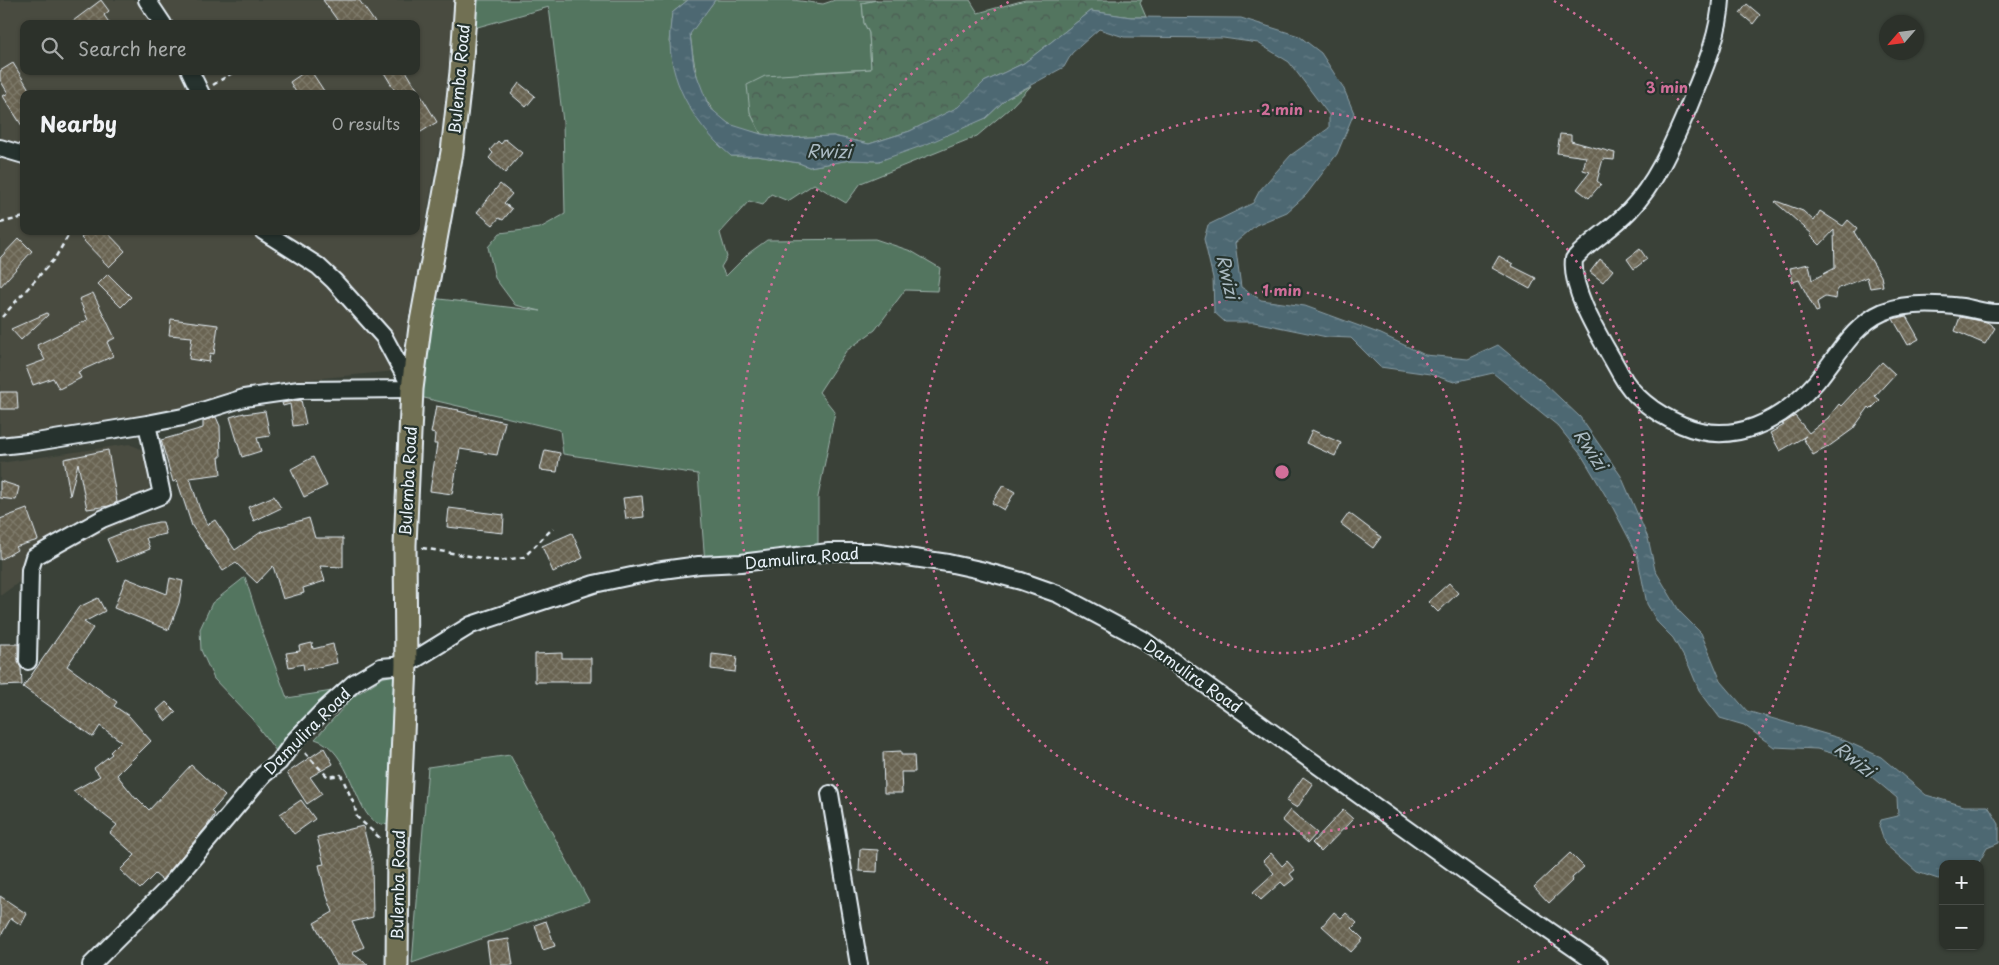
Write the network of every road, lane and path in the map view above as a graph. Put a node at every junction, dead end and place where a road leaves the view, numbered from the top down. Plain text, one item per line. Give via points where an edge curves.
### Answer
1 (147, 0) edge
2 (466, 0) edge
3 (1721, 0) edge
4 (160, 20) edge
5 (192, 75) edge
6 (229, 75) edge
7 (200, 90) edge
8 (206, 90) edge
9 (0, 148) edge
10 (20, 153) edge
11 (20, 218) edge
12 (0, 222) edge
13 (69, 235) edge
14 (269, 235) edge
15 (1999, 313) edge
16 (2, 317) dead end
17 (412, 388) junction
18 (147, 424) junction
19 (0, 446) edge
20 (553, 528) dead end
21 (405, 545) junction
22 (28, 661) dead end
23 (406, 665) junction
24 (295, 740) junction
25 (830, 794) dead end
26 (398, 849) junction
27 (91, 965) edge
28 (397, 965) edge
29 (859, 965) edge
30 (1599, 965) edge

1 - 4 street
2 - 17 main road, Bulemba Road via 452,152
3 - 15 street via 1709,58 1682,123 1654,178 1628,212 1574,259 1574,278 1579,295 1625,383 1637,397 1652,410 1686,427 1726,434 1744,430 1773,419 1793,404 1816,381 1857,329 1883,312 1928,305
5 - 7 street
6 - 8 path
9 - 10 street
11 - 12 path
13 - 16 path via 55,258
14 - 17 street via 318,266 334,281 384,337
17 - 18 street via 299,390 244,398 183,417
17 - 21 main road, Bulemba Road
18 - 19 street
18 - 22 street via 162,495 102,519 34,557 30,570
20 - 21 path via 524,557 507,560
21 - 23 main road, Bulemba Road
23 - 24 street, Damulira Road via 381,667 354,684
23 - 26 main road, Bulemba Road
23 - 30 street, Damulira Road via 471,625 594,584 654,571 829,552 864,552 980,570 1058,594 1142,640
24 - 26 path via 328,777 341,775 357,817 374,834
24 - 27 street, Damulira Road via 167,889
25 - 29 street
26 - 28 main road, Bulemba Road

